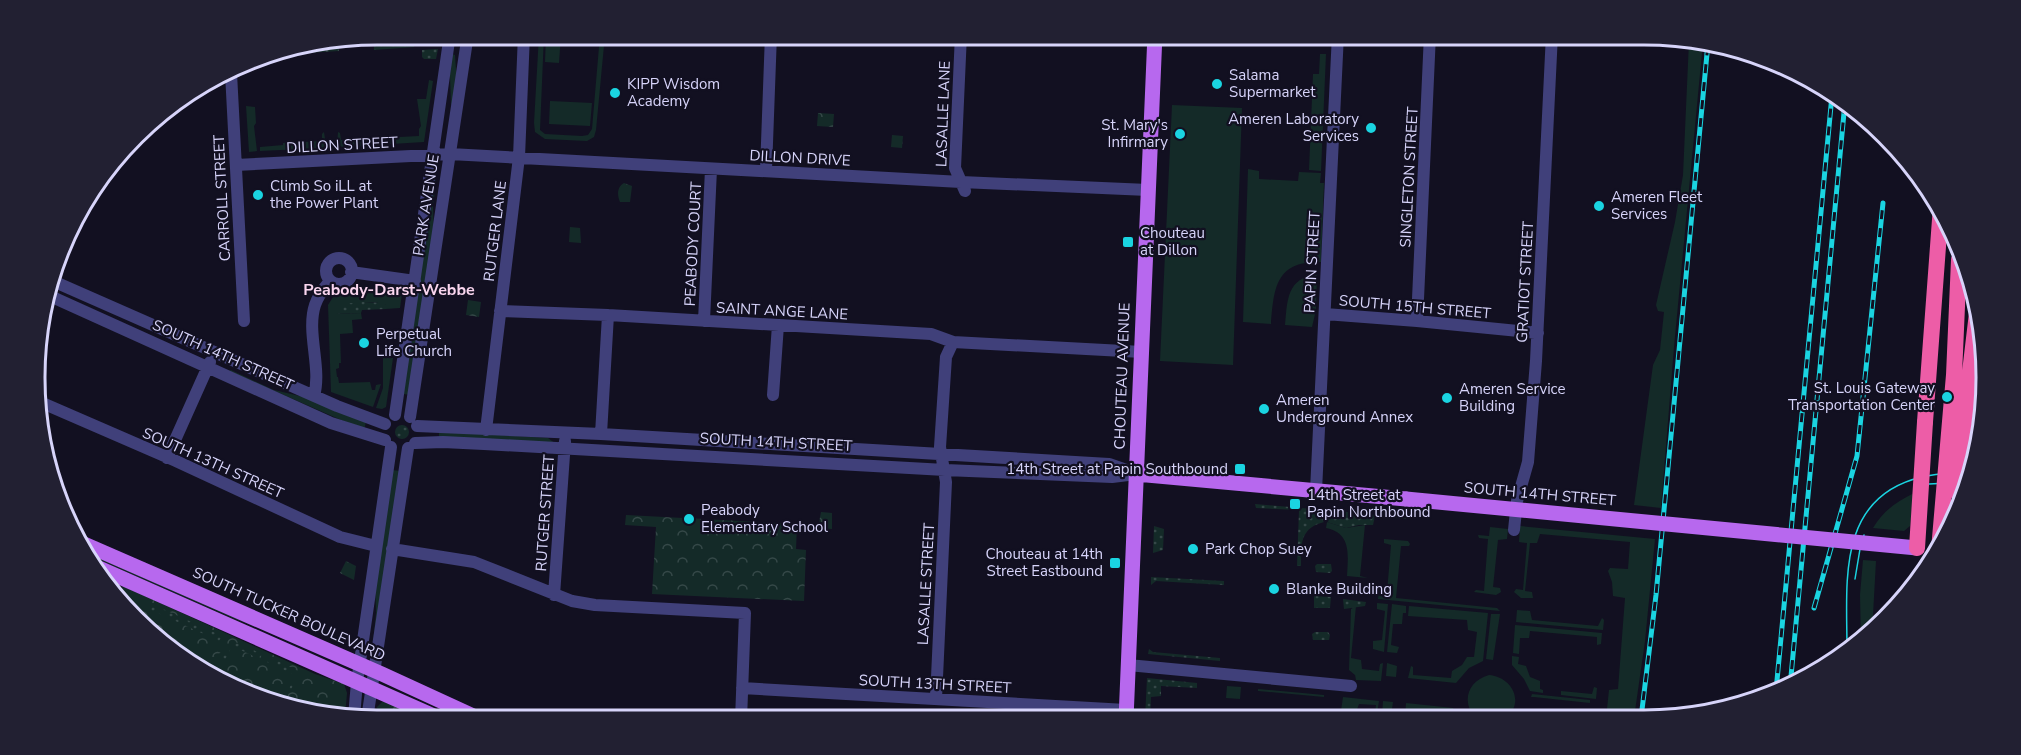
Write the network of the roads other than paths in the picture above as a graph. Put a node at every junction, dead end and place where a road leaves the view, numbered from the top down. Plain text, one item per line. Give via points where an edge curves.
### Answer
1 (448, 45) edge
2 (466, 45) edge
3 (524, 45) edge
4 (771, 45) edge
5 (961, 45) edge
6 (1151, 45) edge
7 (1337, 45) edge
8 (1430, 45) edge
9 (1551, 45) edge
10 (231, 78) edge
11 (450, 154) junction
12 (433, 155) junction
13 (519, 157) junction
14 (236, 165) junction
15 (711, 168) junction
16 (766, 170) junction
17 (963, 187) junction
18 (1148, 190) junction
19 (1940, 227) edge
20 (351, 272) junction
21 (1959, 272) edge
22 (330, 281) junction
23 (415, 281) junction
24 (59, 284) edge
25 (54, 298) edge
26 (500, 312) junction
27 (1325, 314) junction
28 (608, 315) junction
29 (244, 321) dead end
30 (704, 321) junction
31 (1417, 321) junction
32 (778, 325) junction
33 (1538, 333) junction
34 (953, 342) junction
35 (1974, 342) edge
36 (1142, 352) junction
37 (214, 353) junction
38 (208, 368) junction
39 (773, 395) dead end
40 (314, 396) junction
41 (47, 405) edge
42 (390, 420) junction
43 (414, 421) junction
44 (486, 430) junction
45 (565, 433) junction
46 (601, 434) junction
47 (388, 443) junction
48 (411, 446) junction
49 (564, 448) junction
50 (942, 455) junction
51 (167, 458) junction
52 (945, 470) junction
53 (1136, 474) junction
54 (1316, 491) junction
55 (1956, 491) edge
56 (1514, 530) dead end
57 (1932, 542) edge
58 (1931, 544) edge
59 (376, 546) junction
60 (92, 547) edge
61 (392, 549) junction
62 (1928, 549) edge
63 (108, 572) edge
64 (554, 595) junction
65 (359, 665) junction
66 (1128, 665) junction
67 (374, 671) junction
68 (357, 682) junction
69 (1352, 686) dead end
70 (742, 688) junction
71 (371, 689) junction
72 (936, 699) junction
73 (355, 709) edge
74 (368, 710) edge
75 (420, 710) edge
76 (460, 710) edge
77 (741, 710) edge
78 (1075, 710) edge
79 (1126, 710) edge

1 - 12 street, PARK AVENUE
2 - 11 street, PARK AVENUE
3 - 13 street, RUTGER LANE
4 - 16 street
5 - 17 street, LASALLE LANE via 955,168
6 - 18 main road, CHOUTEAU AVENUE
7 - 27 street, PAPIN STREET
8 - 31 street, SINGLETON STREET
9 - 33 street, GRATIOT STREET
10 - 14 street, CARROLL STREET
11 - 12 street, DILLON STREET
11 - 13 street, DILLON DRIVE
11 - 43 street, PARK AVENUE
12 - 14 street, DILLON STREET
12 - 23 street, PARK AVENUE
13 - 15 street, DILLON DRIVE
13 - 26 street, RUTGER LANE
14 - 29 street, CARROLL STREET
15 - 16 street, DILLON DRIVE
15 - 30 street, PEABODY COURT
16 - 17 street, DILLON DRIVE
17 - 18 street, DILLON DRIVE
18 - 36 main road, CHOUTEAU AVENUE
19 - 58 highway, bridge
20 - 22 street via 345,282
20 - 22 street via 346,260 334,259 326,271
20 - 23 street
21 - 57 highway, bridge via 1954,385
22 - 40 street via 313,310 317,381
23 - 42 street, PARK AVENUE
24 - 37 street, SOUTH 14TH STREET
25 - 38 street, SOUTH 14TH STREET
26 - 28 street, SAINT ANGE LANE
26 - 44 street, RUTGER LANE
27 - 31 street, SOUTH 15TH STREET
27 - 54 street, PAPIN STREET
28 - 30 street, SAINT ANGE LANE
28 - 46 street
30 - 32 street, SAINT ANGE LANE
31 - 33 street, SOUTH 15TH STREET
32 - 34 street, SAINT ANGE LANE via 932,334
32 - 39 street
33 - 56 street, GRATIOT STREET via 1528,462
34 - 36 street, SAINT ANGE LANE
34 - 50 street via 946,357
35 - 55 highway, bridge
36 - 53 main road, CHOUTEAU AVENUE
37 - 38 street
37 - 40 street, SOUTH 14TH STREET
38 - 47 street, SOUTH 14TH STREET via 331,423
38 - 51 street
40 - 42 street, SOUTH 14TH STREET
41 - 51 street, SOUTH 13TH STREET
42 - 43 street
42 - 47 street via 383,429
43 - 44 street, SOUTH 14TH STREET
43 - 48 street via 418,436
44 - 45 street, SOUTH 14TH STREET
45 - 46 street, SOUTH 14TH STREET
45 - 49 street, RUTGER STREET
46 - 50 street, SOUTH 14TH STREET
47 - 48 street via 399,450
47 - 59 street
48 - 49 street, SOUTH 14TH STREET via 443,442
48 - 61 street
49 - 52 street, SOUTH 14TH STREET
49 - 64 street, RUTGER STREET
50 - 52 street
50 - 53 street, SOUTH 14TH STREET via 1109,464
51 - 59 street, SOUTH 13TH STREET via 340,537
52 - 53 street, SOUTH 14TH STREET via 1112,477
52 - 72 street, LASALLE STREET
53 - 54 main road, SOUTH 14TH STREET
53 - 66 main road, CHOUTEAU AVENUE
54 - 62 main road, SOUTH 14TH STREET, bridge
59 - 65 street
60 - 65 main road, SOUTH TUCKER BOULEVARD
61 - 64 street via 474,562
61 - 67 street
63 - 68 main road
64 - 70 street via 595,605 745,613
65 - 67 main road, SOUTH TUCKER BOULEVARD
65 - 68 street
66 - 69 street
66 - 79 main road, CHOUTEAU AVENUE
67 - 71 street
67 - 76 main road, SOUTH TUCKER BOULEVARD
68 - 71 main road
68 - 73 street
70 - 72 street, SOUTH 13TH STREET
70 - 77 street
71 - 74 street
71 - 75 main road
72 - 78 street, SOUTH 13TH STREET

